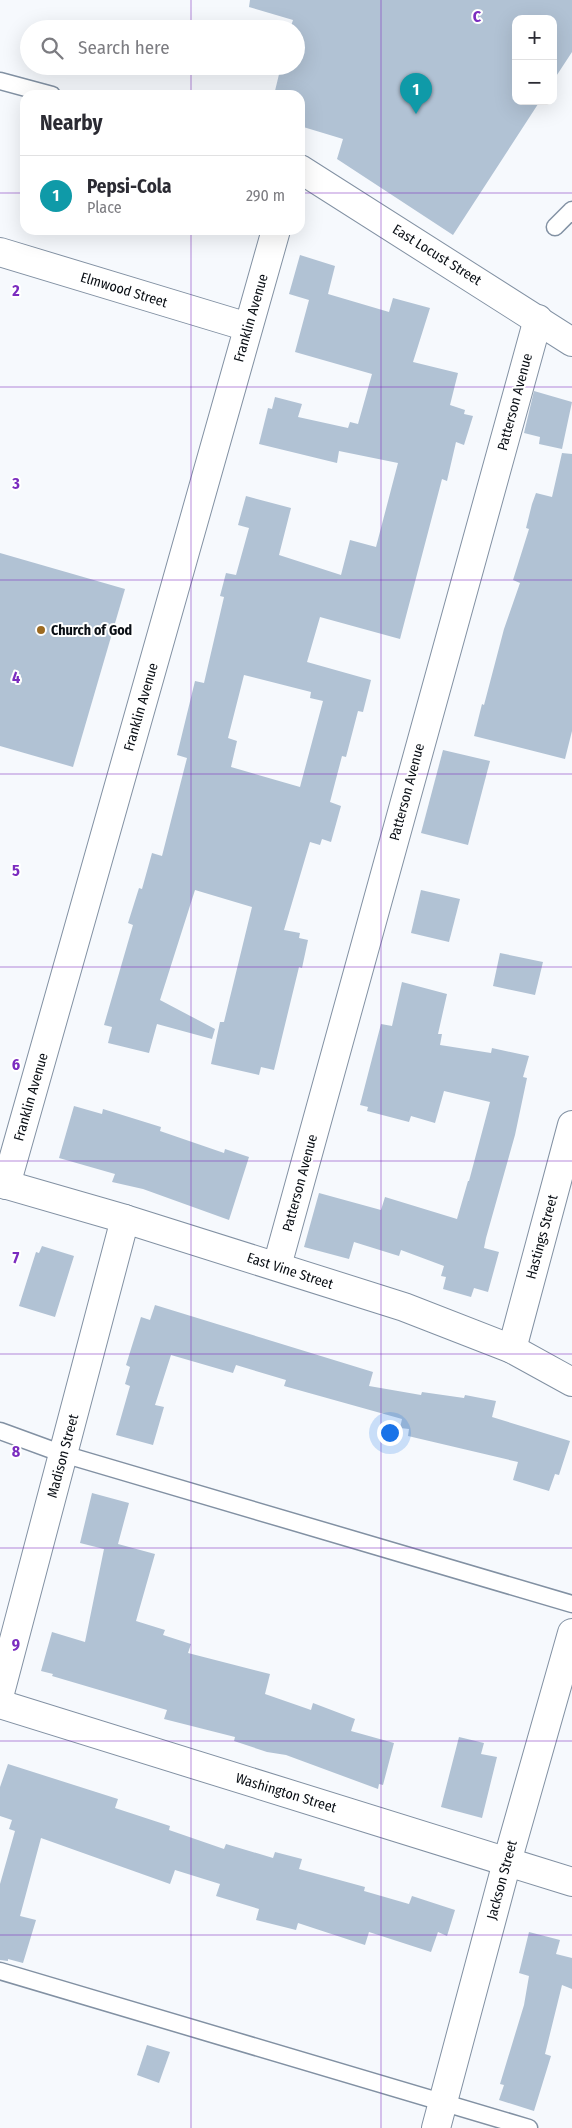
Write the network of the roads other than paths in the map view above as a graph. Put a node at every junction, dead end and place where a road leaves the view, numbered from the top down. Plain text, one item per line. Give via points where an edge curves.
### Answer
1 (0, 80) edge
2 (35, 90) edge
3 (305, 172) edge
4 (572, 210) edge
5 (555, 227) dead end
6 (275, 235) edge
7 (0, 252) edge
8 (538, 319) junction
9 (248, 327) junction
10 (572, 342) edge
11 (572, 1125) edge
12 (3, 1184) edge
13 (125, 1219) junction
14 (277, 1266) junction
15 (512, 1349) junction
16 (572, 1382) edge
17 (0, 1431) edge
18 (63, 1454) junction
19 (572, 1604) edge
20 (572, 1633) edge
21 (0, 1694) edge
22 (0, 1704) edge
23 (507, 1862) junction
24 (572, 1882) edge
25 (0, 1971) edge
26 (440, 2115) edge
27 (529, 2128) edge

1 - 2 lane
3 - 8 street, East Locust Street
4 - 5 lane
6 - 9 street, Franklin Avenue
7 - 9 street, Elmwood Street
8 - 10 street, East Locust Street
8 - 14 street, Patterson Avenue
9 - 12 street, Franklin Avenue
11 - 15 street, Hastings Street
12 - 13 street, East Vine Street
13 - 14 street, East Vine Street
13 - 18 street, Madison Street
14 - 15 street, East Vine Street via 404,1308
15 - 16 street, East Vine Street
17 - 18 lane
18 - 19 lane
18 - 21 street, Madison Street
20 - 23 street, Jackson Street
22 - 23 street, Washington Street
23 - 24 street, Washington Street
23 - 26 street, Jackson Street
25 - 26 lane
26 - 27 lane

